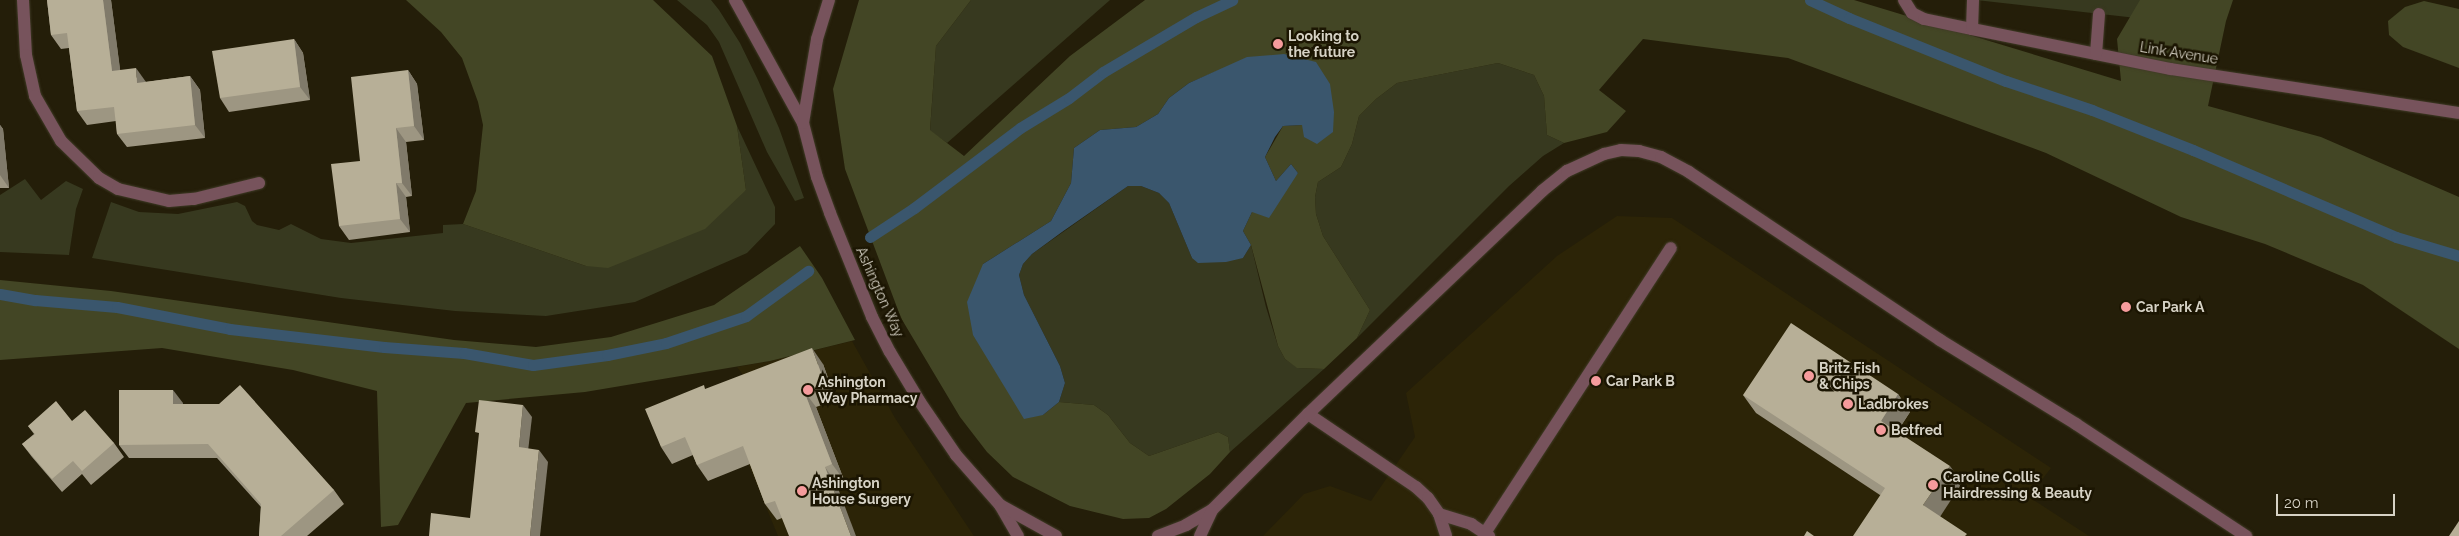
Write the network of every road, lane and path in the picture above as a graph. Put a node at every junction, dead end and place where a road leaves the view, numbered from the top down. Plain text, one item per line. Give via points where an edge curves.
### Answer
1 (24, 0) edge
2 (735, 0) edge
3 (829, 0) edge
4 (1904, 0) edge
5 (1973, 0) edge
6 (2099, 14) dead end
7 (1972, 29) junction
8 (2096, 54) junction
9 (2459, 113) edge
10 (803, 123) junction
11 (259, 183) dead end
12 (1671, 248) dead end
13 (1308, 414) junction
14 (1000, 505) junction
15 (1212, 510) junction
16 (1439, 514) junction
17 (1487, 534) edge
18 (1018, 536) edge
19 (1056, 536) edge
20 (1158, 536) edge
21 (1200, 536) edge
22 (1446, 536) edge
23 (2246, 536) edge

1 - 11 street via 26,55 34,96 61,141 99,178 118,189 169,201 194,199
2 - 10 street, Ashington Way
3 - 10 street, Ashington Way via 817,39
4 - 7 street, Link Avenue via 1912,13 1924,19
5 - 7 street
6 - 8 street
7 - 8 street, Link Avenue
8 - 9 street, Link Avenue via 2171,69
10 - 14 street, Ashington Way via 824,195 872,317 920,402 956,455
12 - 17 street
13 - 15 street
13 - 16 street via 1416,487
13 - 23 street via 1542,190 1567,171 1596,157 1621,150 1639,151 1661,157 1689,172 1940,340 2076,424
14 - 18 street, Ashington Way
14 - 19 street, Ashington Way
15 - 20 street
15 - 21 street
16 - 17 street via 1462,520
16 - 22 street

